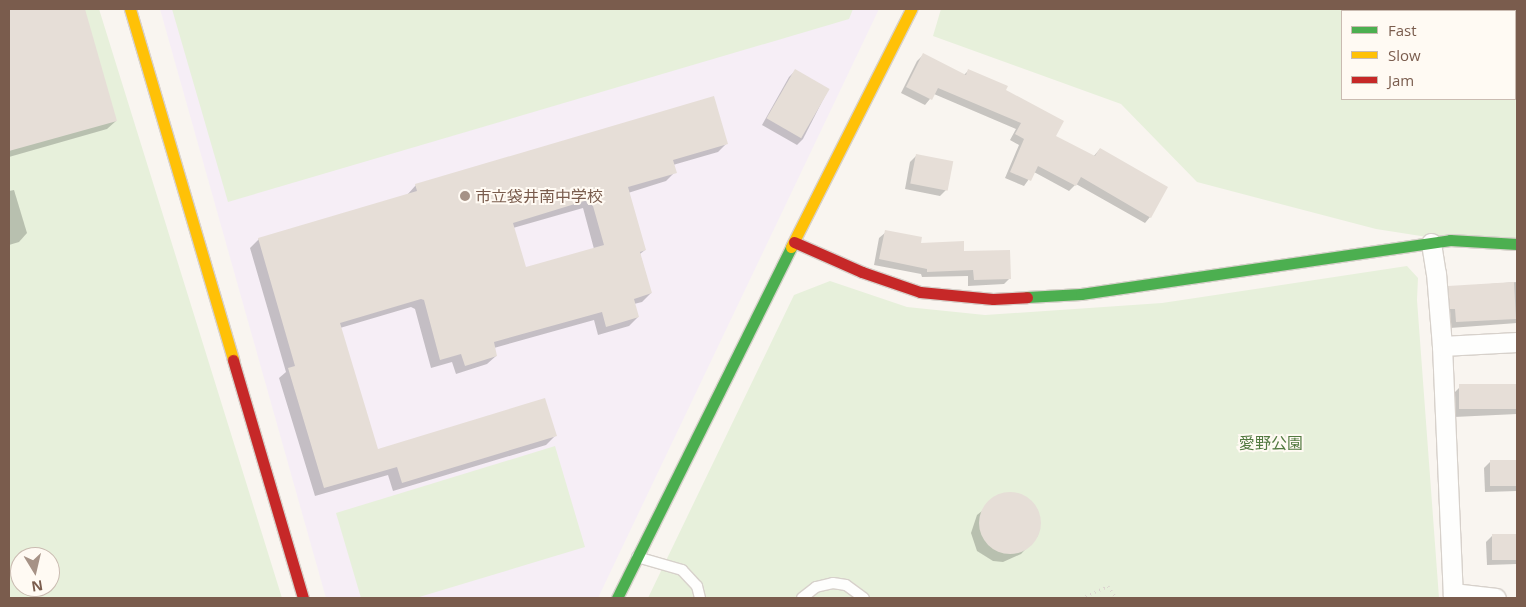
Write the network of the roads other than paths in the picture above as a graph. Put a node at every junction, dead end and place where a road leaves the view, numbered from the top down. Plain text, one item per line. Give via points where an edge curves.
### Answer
1 (130, 9) edge
2 (911, 9) edge
3 (794, 242) junction
4 (1431, 243) junction
5 (1517, 244) edge
6 (1517, 342) edge
7 (1442, 346) junction
8 (636, 557) junction
9 (1453, 596) edge
10 (303, 598) edge
11 (617, 598) edge
12 (700, 598) edge
13 (802, 598) edge
14 (864, 598) edge
15 (1496, 598) edge

1 - 10 street
2 - 3 street
3 - 4 street via 862,272 920,292 993,299 1080,294
3 - 8 street
4 - 5 street via 1450,240
4 - 7 street
6 - 7 street
7 - 9 street
8 - 11 street
8 - 12 lane via 682,570 697,586
9 - 15 street
13 - 14 lane via 816,587 833,583 846,585

